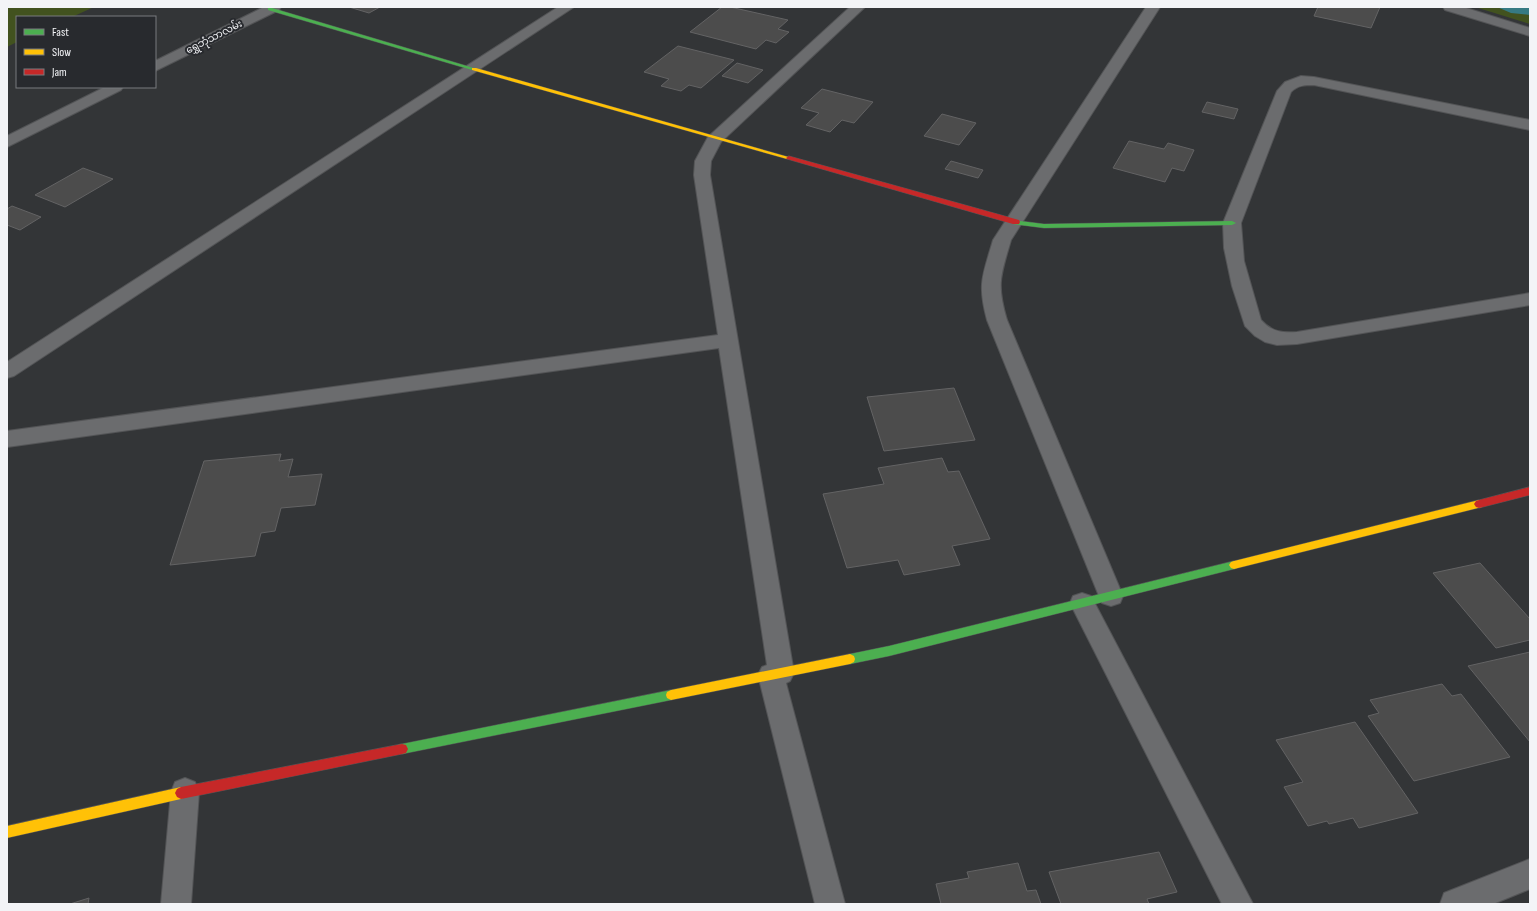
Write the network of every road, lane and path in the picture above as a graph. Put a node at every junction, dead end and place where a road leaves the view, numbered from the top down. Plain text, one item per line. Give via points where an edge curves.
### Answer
1 (567, 7) edge
2 (858, 7) edge
3 (1153, 7) edge
4 (1450, 7) edge
5 (272, 8) edge
6 (1530, 32) edge
7 (156, 66) edge
8 (472, 68) junction
9 (114, 88) edge
10 (1530, 125) edge
11 (717, 138) junction
12 (7, 142) edge
13 (1013, 222) junction
14 (1232, 223) junction
15 (1530, 300) edge
16 (728, 340) junction
17 (7, 371) edge
18 (7, 439) edge
19 (1530, 491) edge
20 (1111, 596) junction
21 (1082, 603) junction
22 (776, 674) junction
23 (185, 792) junction
24 (7, 832) edge
25 (1530, 874) edge
26 (176, 904) edge
27 (830, 904) edge
28 (1238, 904) edge
29 (1455, 904) edge

1 - 8 street
2 - 11 street
3 - 13 street
4 - 6 street
5 - 7 street, ရွှေဘုံသာလမ်း
5 - 8 street
8 - 11 street
8 - 17 street
9 - 12 street
10 - 14 street via 1314,81 1294,82 1284,91
11 - 13 street
11 - 16 street via 707,150 702,175
13 - 14 street via 1044,226
13 - 20 street via 1002,240 994,264 990,281 991,299 1005,343
14 - 15 street via 1234,256 1252,322 1270,337 1297,338
16 - 18 street
16 - 22 street
19 - 20 street
20 - 21 street
21 - 22 street via 890,651
21 - 28 street
22 - 23 street
22 - 27 street
23 - 24 street
23 - 26 street
25 - 29 street

